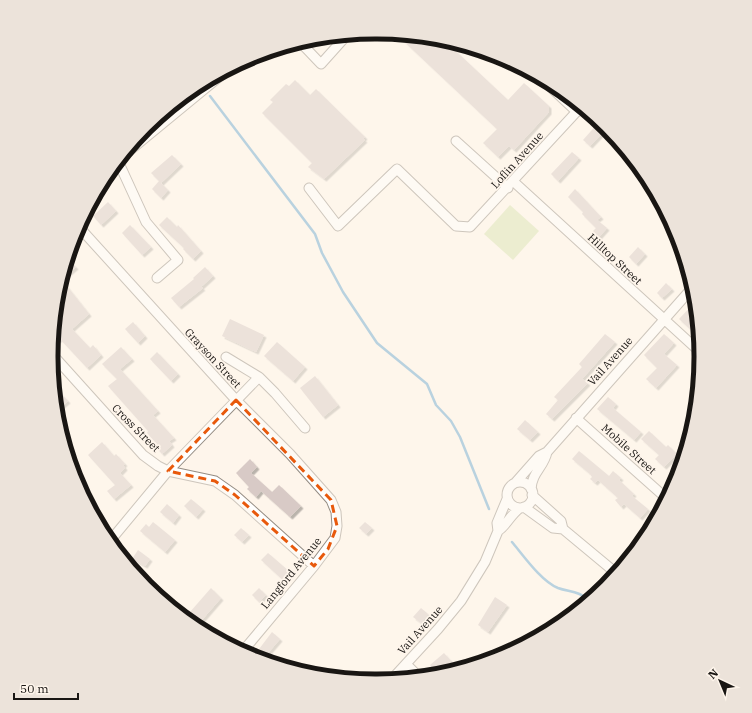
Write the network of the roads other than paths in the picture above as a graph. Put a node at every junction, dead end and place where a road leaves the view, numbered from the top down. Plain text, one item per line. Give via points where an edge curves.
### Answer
1 (341, 41) edge
2 (307, 47) edge
3 (577, 112) edge
4 (456, 141) dead end
5 (121, 167) edge
6 (511, 185) junction
7 (309, 188) dead end
8 (84, 233) edge
9 (157, 278) dead end
10 (687, 294) edge
11 (664, 320) junction
12 (694, 346) edge
13 (226, 357) dead end
14 (58, 361) edge
15 (259, 377) junction
16 (236, 400) junction
17 (576, 418) junction
18 (305, 428) dead end
19 (547, 452) junction
20 (168, 471) junction
21 (516, 482) junction
22 (532, 492) junction
23 (662, 494) edge
24 (507, 499) junction
25 (332, 502) joint
26 (522, 508) junction
27 (563, 529) junction
28 (498, 531) junction
29 (114, 536) edge
30 (314, 566) junction
31 (612, 569) edge
32 (246, 646) edge
33 (406, 664) junction
34 (413, 671) edge
35 (398, 673) edge

1 - 2 street via 321,64
3 - 6 street, Loflin Avenue
4 - 6 street, Hilltop Street
5 - 9 street via 146,222 178,260
6 - 7 street, Loflin Avenue via 470,227 456,226 397,169 338,226
6 - 11 street, Hilltop Street
8 - 16 street, Grayson Street
10 - 11 street, Vail Avenue
11 - 12 street, Hilltop Street
11 - 17 street, Vail Avenue
13 - 15 street
14 - 20 street, Cross Street via 143,455
15 - 16 street
15 - 18 street
16 - 20 street
16 - 25 street, Grayson Street via 290,454
17 - 19 street, Vail Avenue
17 - 23 street, Mobile Street
19 - 21 street, Vail Avenue via 539,456
19 - 22 street, Vail Avenue via 546,460 534,474
20 - 29 street
20 - 30 street, Cross Street via 215,481 235,495
21 - 22 street via 525,483
21 - 24 street via 509,487
22 - 26 street via 530,502
22 - 27 street via 560,521
24 - 26 street via 512,506
24 - 28 street, Vail Avenue via 497,523
25 - 30 street, Langford Avenue via 336,512 335,538
26 - 27 street via 553,528
26 - 28 street, Vail Avenue via 511,514 504,527
27 - 31 street
28 - 33 street, Vail Avenue via 485,562 461,601
30 - 32 street, Langford Avenue
33 - 34 street
33 - 35 street, Vail Avenue

